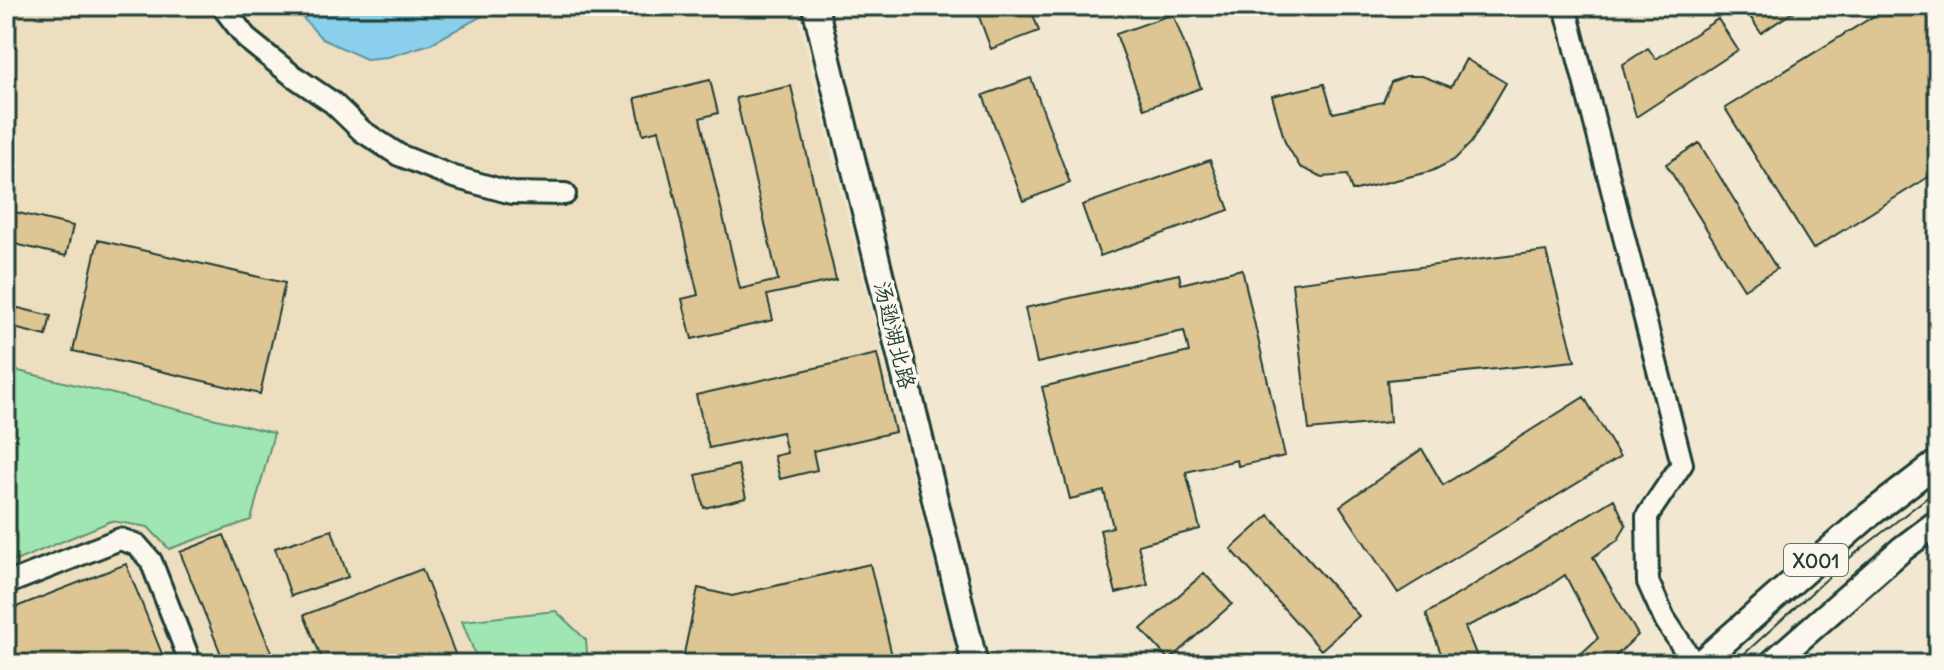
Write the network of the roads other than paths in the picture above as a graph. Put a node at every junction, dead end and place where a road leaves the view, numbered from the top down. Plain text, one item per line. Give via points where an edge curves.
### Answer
1 (222, 6) edge
2 (815, 6) edge
3 (1565, 6) edge
4 (565, 194) dead end
5 (1938, 462) edge
6 (1938, 522) edge
7 (6, 584) edge
8 (191, 664) edge
9 (975, 664) edge
10 (1696, 664) edge
11 (1771, 664) edge

1 - 4 street via 248,40 399,155 512,193
2 - 9 main road, 汤逊湖北路
3 - 10 street via 1682,464 1647,516 1648,582 1664,618
5 - 10 main road, X001
6 - 11 main road, X001
7 - 8 street via 120,539 137,545 151,561

